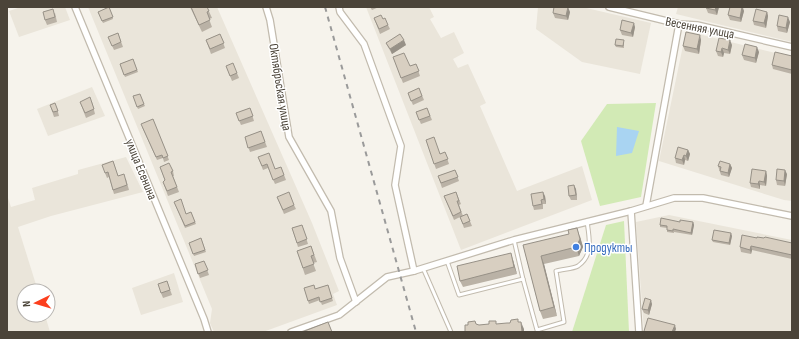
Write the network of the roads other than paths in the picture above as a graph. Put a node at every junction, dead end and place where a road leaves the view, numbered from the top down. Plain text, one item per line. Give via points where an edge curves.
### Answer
1 (75, 7) edge
2 (266, 7) edge
3 (339, 7) edge
4 (609, 7) edge
5 (679, 24) junction
6 (792, 47) edge
7 (646, 206) junction
8 (631, 211) junction
9 (792, 216) edge
10 (587, 221) junction
11 (514, 240) junction
12 (447, 260) junction
13 (423, 268) junction
14 (414, 271) junction
15 (523, 279) junction
16 (356, 302) junction
17 (537, 331) edge
18 (208, 332) edge
19 (291, 332) edge
20 (451, 332) edge
21 (639, 332) edge

1 - 18 street, улица Есенина
2 - 16 street, Октябрьская улица via 289,137 331,212 340,258
3 - 14 street via 364,44 401,146 395,185
4 - 5 street, Весенняя улица
5 - 6 street, Весенняя улица via 697,24
5 - 7 street
7 - 8 street
7 - 9 street via 674,198 703,198
8 - 10 street
8 - 21 street
10 - 11 street
10 - 17 lane via 589,254 578,266 556,271 564,322
11 - 12 street
11 - 15 lane
12 - 13 street
12 - 15 lane via 459,295
13 - 14 street
13 - 20 lane
14 - 16 street via 387,277
15 - 17 lane
16 - 19 street via 339,315

